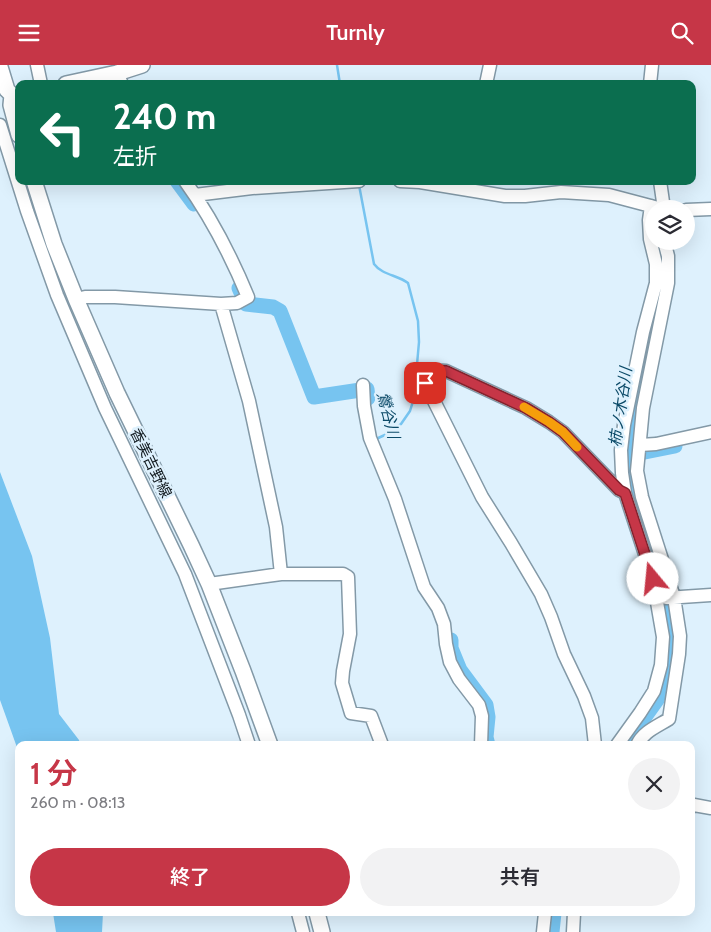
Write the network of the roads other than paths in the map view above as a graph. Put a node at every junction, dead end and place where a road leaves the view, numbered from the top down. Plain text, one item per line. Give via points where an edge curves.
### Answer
1 (37, 65) edge
2 (142, 65) edge
3 (490, 65) edge
4 (652, 65) edge
5 (0, 67) edge
6 (119, 79) edge
7 (40, 80) edge
8 (487, 80) edge
9 (650, 80) edge
10 (15, 94) edge
11 (15, 120) edge
12 (0, 125) edge
13 (15, 173) edge
14 (19, 185) edge
15 (35, 185) edge
16 (188, 185) edge
17 (298, 185) edge
18 (466, 185) edge
19 (660, 185) edge
20 (195, 195) junction
21 (659, 200) edge
22 (645, 205) edge
23 (711, 209) edge
24 (695, 210) edge
25 (653, 250) edge
26 (666, 250) edge
27 (76, 299) junction
28 (221, 304) junction
29 (363, 389) dead end
30 (711, 432) edge
31 (635, 442) junction
32 (625, 493) junction
33 (281, 574) junction
34 (209, 584) junction
35 (711, 595) edge
36 (665, 598) junction
37 (248, 741) edge
38 (269, 741) edge
39 (380, 741) edge
40 (481, 741) edge
41 (595, 741) edge
42 (620, 741) edge
43 (639, 741) edge
44 (695, 805) edge
45 (711, 808) edge
46 (299, 916) edge
47 (545, 916) edge
48 (574, 916) edge
49 (303, 932) edge
50 (543, 932) edge
51 (573, 932) edge

1 - 7 street
2 - 6 main road
3 - 8 street
4 - 9 street
5 - 10 main road via 7,90
10 - 11 main road via 11,105
12 - 13 street
14 - 37 street via 56,295 185,574
15 - 27 main road, 香美吉野線
16 - 20 street
17 - 20 street
18 - 22 street via 505,196 561,192 609,195
19 - 21 street
20 - 28 street via 229,254 248,297 237,303
23 - 24 street
25 - 31 street via 656,283 624,425
26 - 31 street via 668,283
27 - 28 street via 115,297
27 - 34 main road, 香美吉野線 via 117,393
28 - 33 street via 249,401 276,527
29 - 40 street via 370,438 395,499 424,587 444,624 450,662 478,705 482,716
30 - 31 street via 656,444
31 - 32 street via 622,450
31 - 36 street via 642,497
32 - 36 street via 650,570
32 - 41 street via 563,432 526,408 446,371 431,373 425,383 482,497 541,594 592,718
33 - 34 street
33 - 39 street via 342,574 348,577 350,634 342,683 351,713 371,716
34 - 38 main road, 香美吉野線
35 - 36 street
36 - 42 street via 661,665 654,691
36 - 43 street via 680,635 669,719
44 - 45 street
46 - 49 street
47 - 50 street
48 - 51 street

